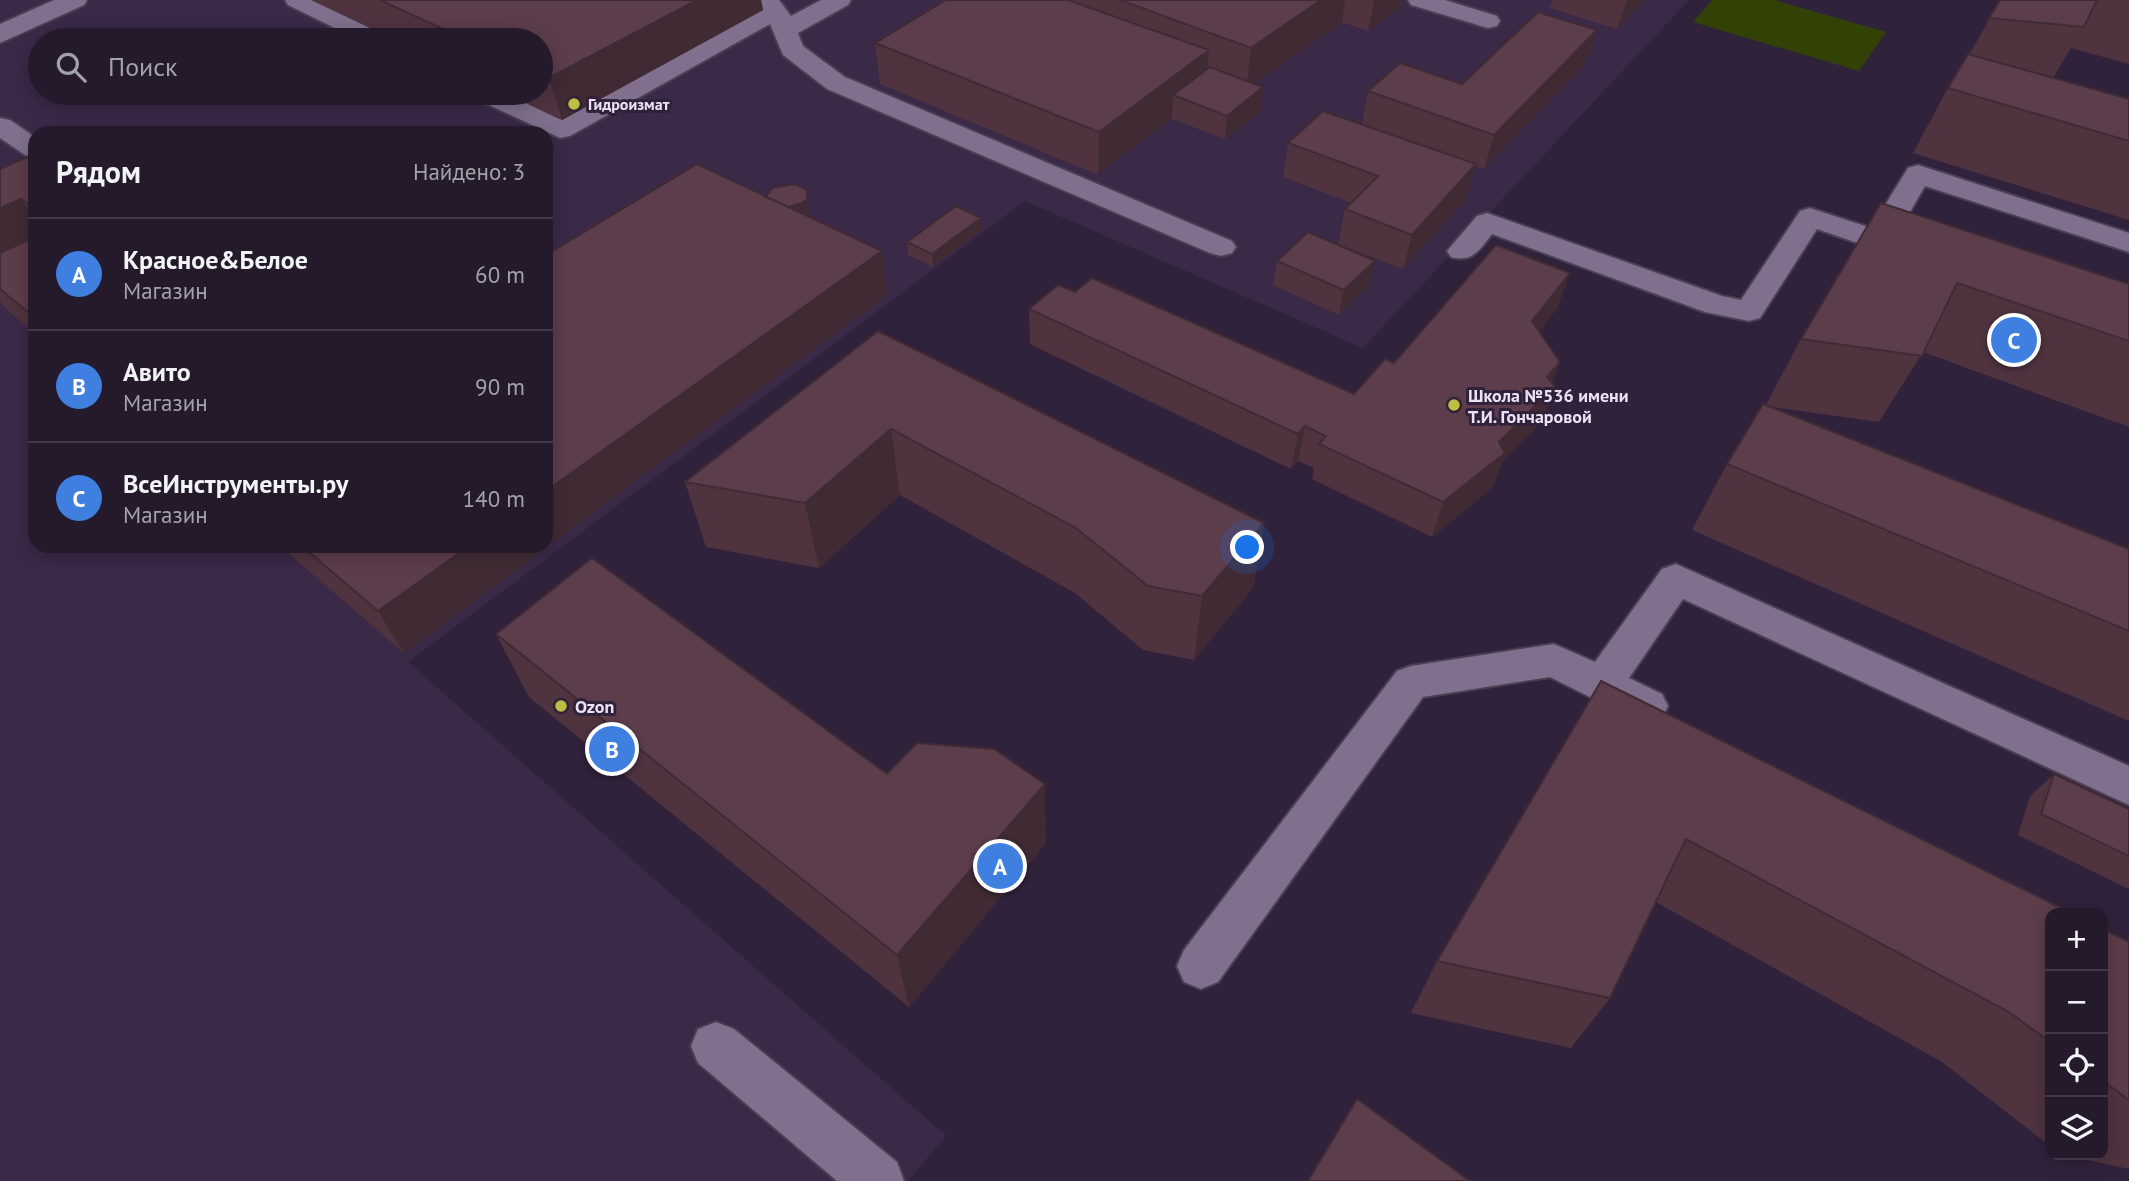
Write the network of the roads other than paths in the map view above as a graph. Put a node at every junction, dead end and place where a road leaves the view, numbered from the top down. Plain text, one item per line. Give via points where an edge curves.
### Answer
1 (75, 0) edge
2 (296, 0) edge
3 (839, 0) edge
4 (1420, 0) edge
5 (776, 14) edge
6 (1488, 20) dead end
7 (353, 28) edge
8 (0, 35) edge
9 (509, 105) edge
10 (552, 126) edge
11 (0, 127) edge
12 (553, 127) edge
13 (28, 145) edge
14 (1878, 241) junction
15 (2129, 243) edge
16 (1221, 247) dead end
17 (1462, 251) dead end
18 (1944, 263) edge
19 (1602, 684) junction
20 (1676, 721) edge
21 (2129, 786) edge
22 (1201, 965) dead end
23 (716, 1046) dead end
24 (878, 1181) edge

1 - 8 lane
2 - 7 lane
3 - 5 lane
4 - 6 lane
5 - 12 lane via 560,130
5 - 16 lane via 792,50 836,83
9 - 10 lane
11 - 13 lane
14 - 15 lane via 1918,174
14 - 17 lane via 1810,218 1749,311 1716,305 1487,222
14 - 18 lane
19 - 20 lane
19 - 21 lane via 1676,579
19 - 22 lane via 1554,660 1411,682
23 - 24 lane

